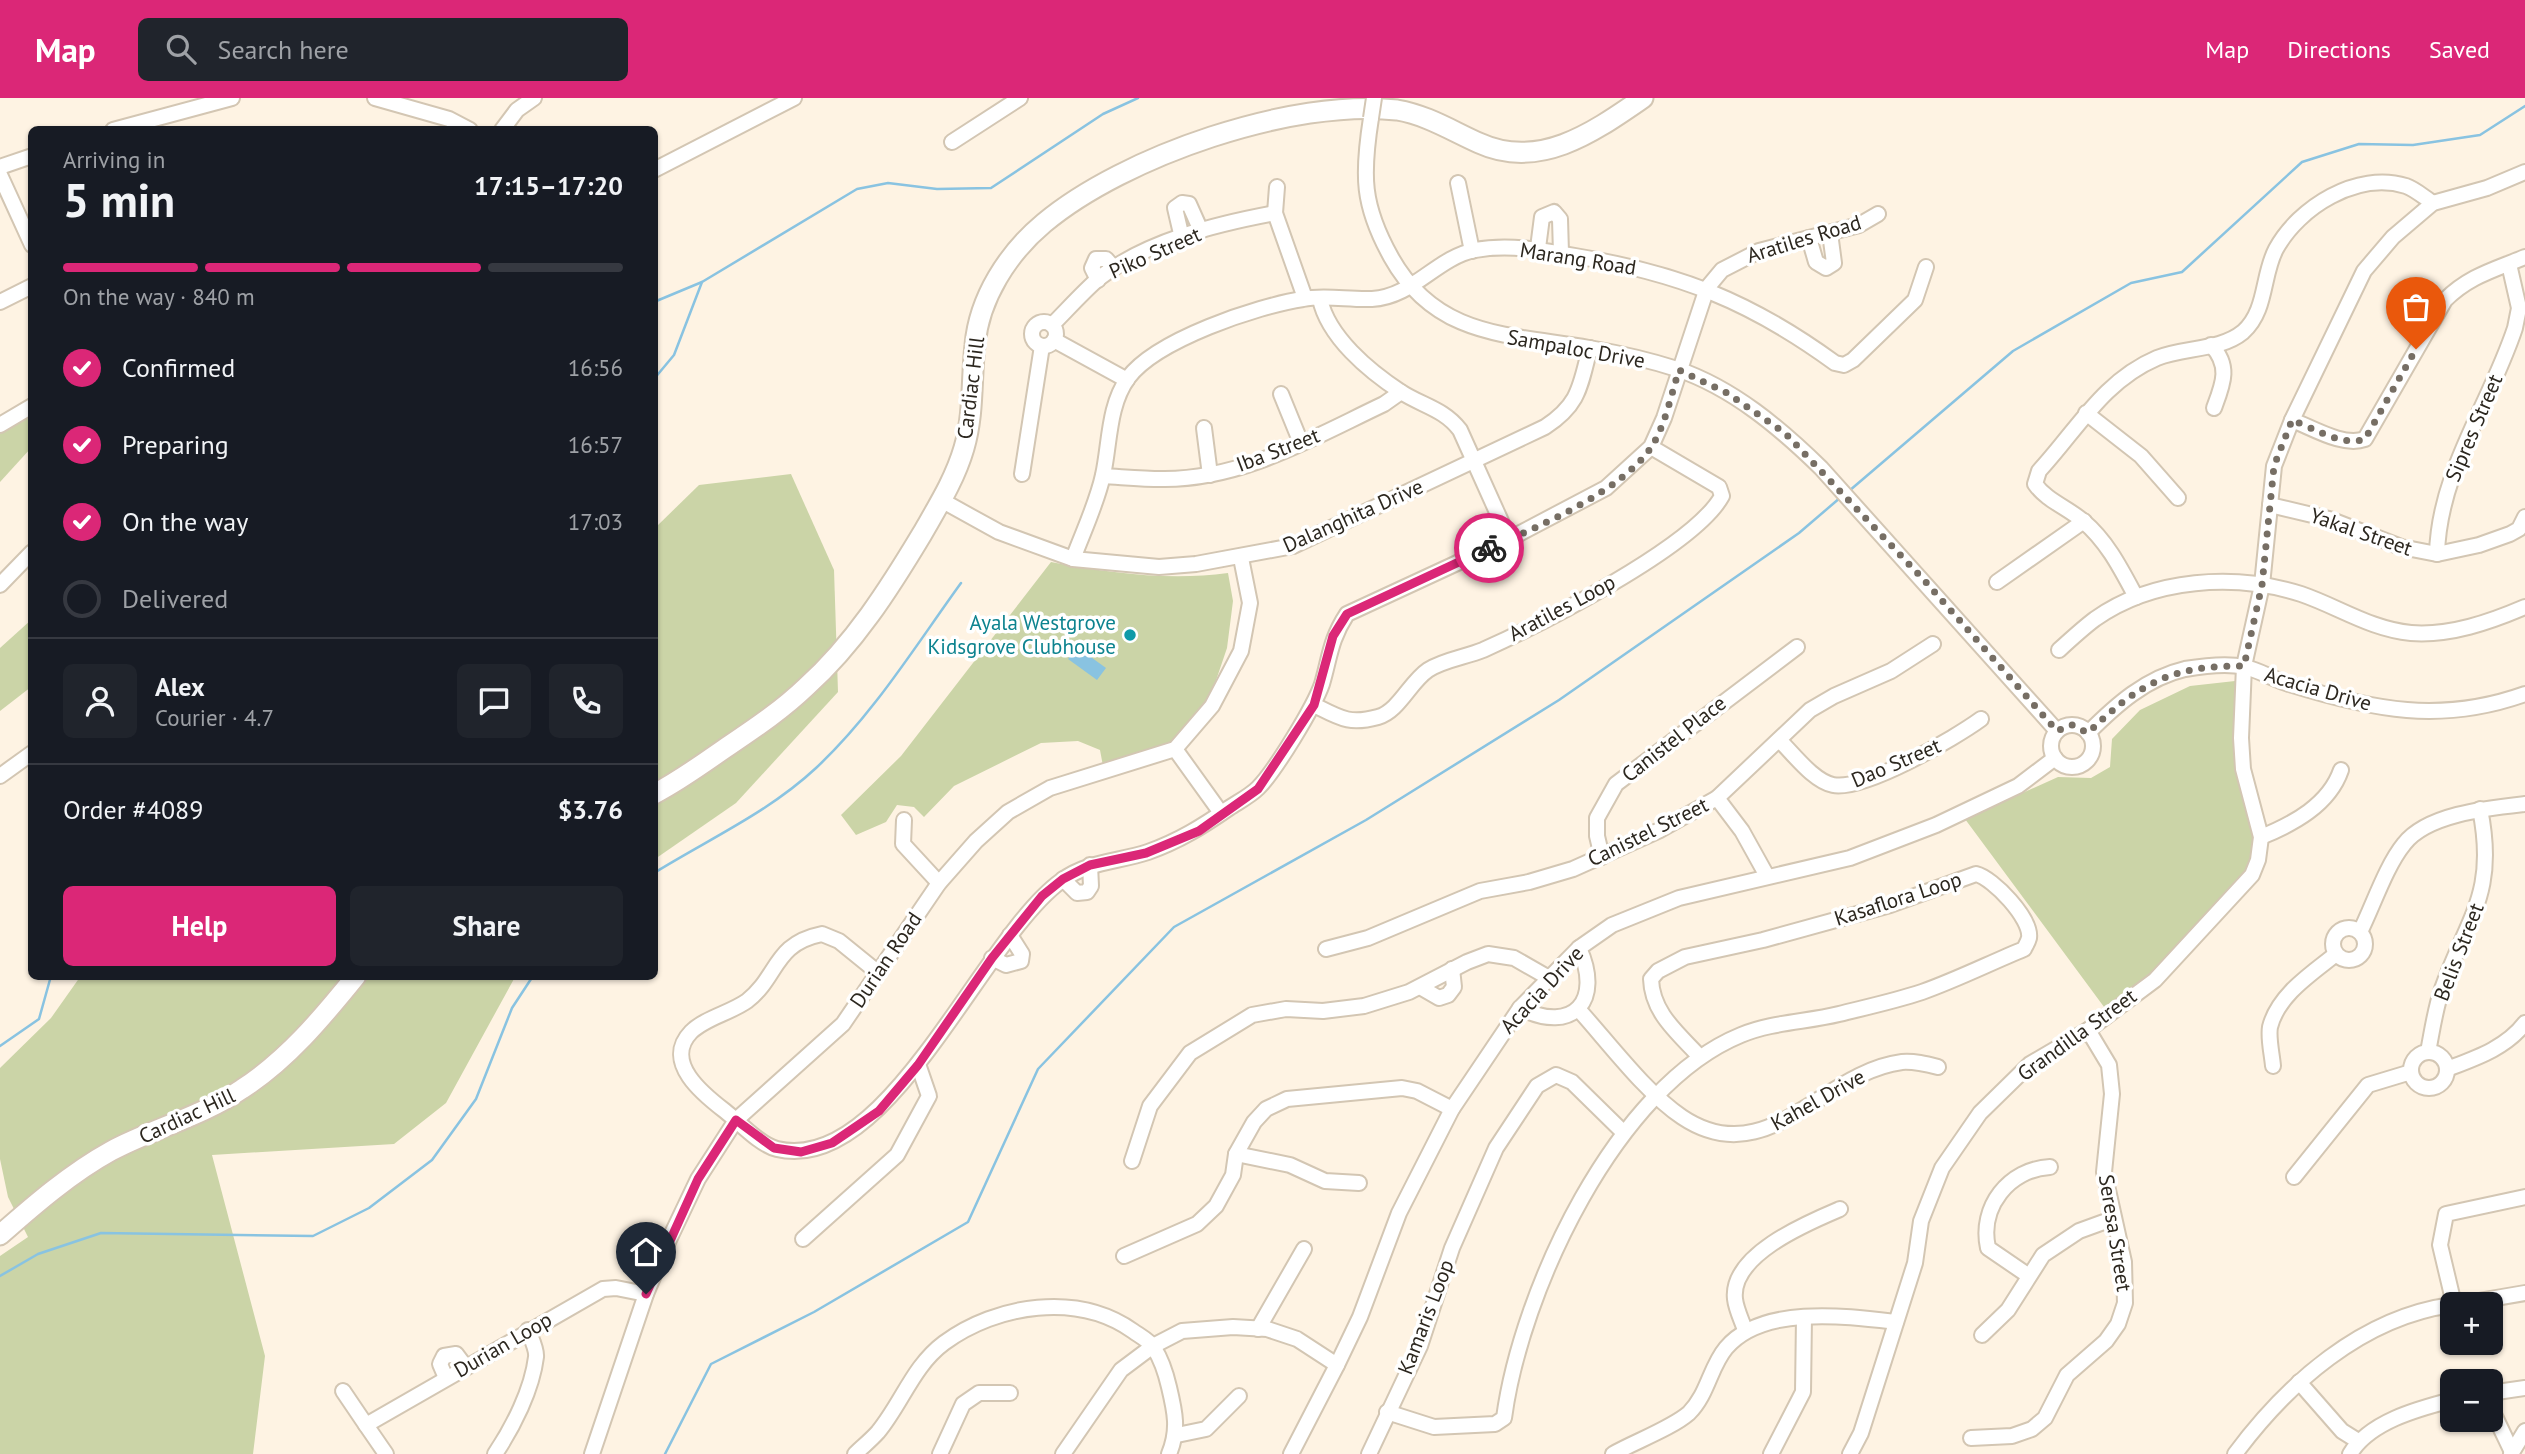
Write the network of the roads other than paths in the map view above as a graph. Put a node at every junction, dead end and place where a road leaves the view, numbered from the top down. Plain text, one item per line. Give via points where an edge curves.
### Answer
1 (232, 98) edge
2 (375, 98) edge
3 (534, 98) edge
4 (794, 98) edge
5 (1020, 98) edge
6 (1374, 98) edge
7 (1643, 98) edge
8 (128, 126) edge
9 (462, 126) edge
10 (505, 126) edge
11 (952, 142) dead end
12 (28, 157) edge
13 (0, 167) edge
14 (658, 168) edge
15 (2525, 172) edge
16 (0, 175) edge
17 (1458, 183) dead end
18 (1277, 187) dead end
19 (2433, 203) junction
20 (1275, 213) junction
21 (1878, 214) dead end
22 (1201, 231) junction
23 (1830, 233) junction
24 (28, 237) edge
25 (1182, 237) junction
26 (1809, 238) junction
27 (1538, 248) junction
28 (1472, 251) junction
29 (1561, 253) junction
30 (2525, 257) edge
31 (2509, 264) junction
32 (1926, 267) dead end
33 (1411, 287) junction
34 (28, 288) edge
35 (1706, 288) junction
36 (1312, 298) junction
37 (0, 302) edge
38 (1049, 337) junction
39 (2211, 345) junction
40 (1590, 348) junction
41 (1679, 370) junction
42 (1127, 380) junction
43 (1401, 392) junction
44 (1281, 394) dead end
45 (28, 408) edge
46 (2214, 408) dead end
47 (2086, 413) junction
48 (2292, 420) junction
49 (0, 425) edge
50 (1204, 428) dead end
51 (1301, 443) junction
52 (1651, 447) junction
53 (1475, 461) junction
54 (1022, 474) dead end
55 (1210, 475) junction
56 (1103, 476) junction
57 (2178, 498) dead end
58 (941, 500) junction
59 (2270, 505) junction
60 (2525, 517) edge
61 (2084, 522) junction
62 (1509, 539) junction
63 (2437, 554) junction
64 (28, 556) edge
65 (1241, 558) junction
66 (1073, 559) junction
67 (1997, 582) dead end
68 (0, 585) edge
69 (2262, 585) junction
70 (2136, 597) junction
71 (2525, 607) edge
72 (1933, 644) dead end
73 (1797, 647) dead end
74 (2059, 650) dead end
75 (2244, 666) junction
76 (2525, 694) edge
77 (1314, 705) junction
78 (1981, 719) dead end
79 (2057, 731) junction
80 (2088, 733) junction
81 (1779, 740) junction
82 (1175, 749) junction
83 (28, 756) edge
84 (2055, 758) junction
85 (2341, 770) dead end
86 (0, 776) edge
87 (658, 791) edge
88 (1717, 798) junction
89 (2525, 804) edge
90 (2480, 809) junction
91 (1222, 813) junction
92 (904, 820) dead end
93 (2261, 837) junction
94 (1602, 857) junction
95 (1090, 865) junction
96 (1767, 876) junction
97 (1063, 879) junction
98 (939, 883) junction
99 (2360, 932) junction
100 (1010, 935) junction
101 (1579, 948) junction
102 (1325, 949) dead end
103 (2336, 954) junction
104 (992, 958) junction
105 (1452, 970) junction
106 (876, 971) junction
107 (1549, 978) junction
108 (353, 980) edge
109 (1420, 986) junction
110 (1520, 1008) junction
111 (1579, 1010) junction
112 (2525, 1023) edge
113 (2088, 1030) junction
114 (2428, 1052) junction
115 (1700, 1057) junction
116 (918, 1065) junction
117 (2273, 1066) dead end
118 (1938, 1067) dead end
119 (2447, 1069) junction
120 (2411, 1072) junction
121 (1657, 1094) junction
122 (1452, 1109) junction
123 (736, 1120) junction
124 (1623, 1132) junction
125 (1236, 1154) junction
126 (1132, 1161) dead end
127 (2050, 1167) dead end
128 (2294, 1177) dead end
129 (1359, 1183) dead end
130 (2525, 1197) edge
131 (1840, 1209) dead end
132 (2112, 1219) junction
133 (0, 1235) edge
134 (803, 1239) dead end
135 (1304, 1249) dead end
136 (1124, 1256) dead end
137 (2029, 1276) junction
138 (2450, 1292) edge
139 (2525, 1293) edge
140 (646, 1294) junction
141 (2503, 1297) edge
142 (2440, 1306) edge
143 (1804, 1317) junction
144 (1896, 1322) junction
145 (1258, 1329) junction
146 (528, 1330) junction
147 (1745, 1330) junction
148 (1982, 1335) dead end
149 (1153, 1346) junction
150 (1337, 1365) junction
151 (2299, 1382) junction
152 (2525, 1388) edge
153 (342, 1391) dead end
154 (2503, 1391) edge
155 (1010, 1393) dead end
156 (1239, 1396) dead end
157 (2440, 1403) edge
158 (1387, 1412) junction
159 (366, 1425) junction
160 (2502, 1432) edge
161 (2525, 1432) edge
162 (1177, 1435) junction
163 (1971, 1438) dead end
164 (2358, 1441) junction
165 (2511, 1453) edge
166 (386, 1454) edge
167 (495, 1454) edge
168 (592, 1454) edge
169 (855, 1454) edge
170 (940, 1454) edge
171 (1063, 1454) edge
172 (1169, 1454) edge
173 (1291, 1454) edge
174 (1368, 1454) edge
175 (1613, 1454) edge
176 (1771, 1454) edge
177 (1850, 1454) edge
178 (2235, 1454) edge
179 (2350, 1454) edge

1 - 8 street
2 - 9 street
3 - 10 street
4 - 14 street
5 - 11 street
6 - 33 street, Sampaloc Drive, bridge via 1364,166 1367,199 1383,243
7 - 58 main road, Cardiac Hill via 1558,148 1522,152 1483,145 1420,115 1395,110 1324,109 1261,120 1163,154 1115,177 1045,222 1021,245 989,293 975,345 972,411 965,445
12 - 13 street
15 - 19 street
16 - 24 street
17 - 28 street
18 - 20 street
19 - 39 street via 2408,187 2382,182 2353,187 2325,200 2292,227 2276,249 2259,308 2242,332
19 - 48 street, Grandilla Street via 2393,237 2364,271
20 - 22 street, Piko Street
20 - 36 street
21 - 23 street, Aratiles Road
22 - 25 street, Piko Street
22 - 25 street via 1193,209 1181,203 1175,216
23 - 26 street, Aratiles Road
23 - 26 street via 1835,256 1826,268 1816,261
25 - 38 street, Piko Street via 1098,280
26 - 35 street, Aratiles Road via 1737,261
27 - 28 street, Marang Road
27 - 29 street, Marang Road
27 - 29 street via 1542,217 1553,212 1560,219
28 - 33 street, Marang Road
29 - 35 street, Marang Road via 1639,267
30 - 31 street
31 - 48 street via 2481,272 2445,300 2365,439 2356,443
31 - 63 street, Sipres Street via 2519,308 2515,328 2455,466 2440,519
32 - 35 street, Marang Road via 1915,300 1844,365
33 - 36 street, Marang Road via 1395,296 1373,299
33 - 40 street, Sampaloc Drive via 1443,313 1480,330
34 - 37 street
35 - 41 street, Aratiles Road
36 - 42 street, Marang Road via 1261,309 1166,346
36 - 43 street via 1336,334
38 - 42 street
38 - 54 street
39 - 46 street via 2225,366
39 - 47 street via 2140,366
40 - 41 street, Sampaloc Drive
40 - 53 street, Dalanghita Drive via 1578,397 1565,414
41 - 52 street, Aratiles Road
41 - 79 street, Sampaloc Drive via 1750,408 1785,433 1924,580
42 - 56 street, Marang Road via 1107,436
43 - 51 street, Iba Street
43 - 53 street via 1448,414
44 - 51 street
45 - 49 street
47 - 57 street via 2141,456
47 - 61 street via 2039,471 2035,484
48 - 59 street, Grandilla Street via 2274,466
50 - 55 street
51 - 55 street, Iba Street via 1261,462
52 - 62 street, Aratiles Road via 1606,488
52 - 77 street, Aratiles Loop via 1719,487 1722,496 1718,503 1686,535 1537,622 1428,670 1382,716 1351,723
53 - 62 street
53 - 65 street, Dalanghita Drive via 1293,546
55 - 56 street, Iba Street via 1163,480
56 - 66 street, Marang Road
58 - 66 street, Dalanghita Drive via 999,532
58 - 87 main road, Cardiac Hill via 887,590 833,661 779,710
59 - 63 street, Yakal Street
59 - 69 street, Grandilla Street
60 - 63 street, Yakal Street via 2510,534
61 - 67 street
61 - 70 street via 2104,541
62 - 77 street, Aratiles Road via 1347,614 1333,636
64 - 68 street
65 - 66 street, Dalanghita Drive via 1159,567
65 - 82 street via 1250,603 1241,651 1212,706
69 - 70 street via 2171,586
69 - 71 street via 2301,594 2368,624 2413,633 2459,629
69 - 75 street, Grandilla Street
70 - 74 street via 2097,618
72 - 81 street, Canistel Street via 1891,671 1810,710
73 - 94 street, Canistel Place via 1616,784 1597,818
75 - 76 street, Acacia Drive via 2288,684 2392,709 2440,713 2479,709
75 - 80 street, Acacia Drive via 2185,669 2156,679 2129,695
75 - 93 street, Grandilla Street via 2243,769
77 - 91 street, Aratiles Road via 1258,789
78 - 81 street, Dao Street via 1954,739 1908,762 1843,785 1823,781
79 - 80 street via 2072,725
79 - 84 street via 2051,745
80 - 84 street via 2093,748 2082,764 2064,765
81 - 88 street, Canistel Street
82 - 91 street
82 - 98 street, Durian Road via 1049,788 1008,812
83 - 86 street
84 - 96 street, Acacia Drive via 2018,786 1936,824 1850,858
85 - 93 street via 2333,786 2304,816
88 - 94 street, Canistel Street
88 - 96 street
89 - 90 street
90 - 99 street via 2413,833 2402,846
90 - 114 street, Belis Street via 2485,880 2478,908 2441,993
91 - 95 street, Aratiles Road via 1199,831 1146,853
92 - 98 street via 904,844
93 - 113 street, Grandilla Street via 2252,875 2155,980
94 - 102 street, Canistel Street via 1529,882 1457,898 1368,938
95 - 97 street, Aratiles Road
95 - 97 street via 1087,892 1077,893
96 - 101 street, Acacia Drive via 1679,898 1612,925
97 - 100 street, Aratiles Road via 1042,896
98 - 106 street, Durian Road
99 - 103 street via 2347,928 2337,933 2333,941
99 - 103 street via 2365,943 2360,957 2349,960
100 - 104 street, Aratiles Road
100 - 104 street via 1022,954 1021,961 1006,965
101 - 107 street, Acacia Drive
101 - 111 street via 1588,967 1589,985
103 - 117 street via 2296,987 2275,1018 2270,1029
104 - 116 street, Aratiles Road
105 - 107 street via 1488,954 1514,958
105 - 109 street
105 - 109 street via 1454,987 1448,995 1439,998
106 - 123 street, Durian Road via 843,1024
106 - 123 street, Aratiles Road via 839,942 822,934 812,936 788,948 748,1000 690,1033 682,1051 683,1068 700,1092
107 - 110 street, Acacia Drive
108 - 133 main road, Cardiac Hill via 299,1042 243,1089 102,1157
109 - 126 street via 1364,1006 1252,1015 1219,1034 1190,1053 1150,1106
110 - 111 street via 1552,1020
110 - 122 street, Acacia Drive
111 - 121 street, Kahel Drive
112 - 119 street via 2515,1036 2484,1055
113 - 132 street, Seresa Street via 2109,1065 2112,1094 2104,1172
113 - 144 street, Grandilla Street via 2020,1074 1980,1113 1942,1168 1921,1221 1915,1264
114 - 119 street via 2441,1057
114 - 120 street via 2413,1061
115 - 115 street, Kasaflora Loop via 1742,1034 1909,996 1965,974 2024,949 2029,936 2025,923 2000,890 1976,874 1890,905 1685,957 1651,979 1652,997
115 - 121 street, Kasaflora Loop
116 - 123 street, Aratiles Road via 879,1111 832,1143 801,1152 774,1148
116 - 134 street via 929,1096 897,1155
118 - 121 street, Kahel Drive via 1902,1062 1873,1070 1835,1088 1777,1126 1738,1134 1696,1126
119 - 120 street via 2444,1080 2427,1088 2416,1083
120 - 128 street via 2368,1085
121 - 124 street
122 - 125 street via 1402,1088 1287,1098 1254,1122
122 - 150 street, Acacia Drive via 1399,1213
123 - 140 street, Durian Road via 698,1179
124 - 158 street via 1539,1288 1510,1373 1504,1418 1495,1424 1434,1427
124 - 158 street, Kamaris Loop via 1572,1082 1556,1075 1537,1086 1496,1148 1467,1208 1420,1346
125 - 129 street via 1290,1166 1325,1181
125 - 136 street via 1233,1175 1216,1206 1197,1224
127 - 137 street via 2031,1168 2015,1177 1993,1203 1984,1230 1988,1248
130 - 138 street via 2446,1214 2440,1245
131 - 147 street via 1769,1244 1745,1268 1735,1297
132 - 137 street via 2079,1231 2043,1255
132 - 163 street, Seresa Street via 2127,1289 2118,1324 2106,1341 2067,1375 2055,1404 2032,1429 1995,1439
135 - 145 street
137 - 148 street via 2008,1310
139 - 141 street
140 - 146 street, Durian Loop via 603,1289
140 - 168 street, Durian Road
142 - 151 street via 2368,1332
143 - 144 street via 1835,1314
143 - 147 street
143 - 176 street via 1804,1392
144 - 177 street, Grandilla Street
145 - 149 street via 1182,1331
145 - 150 street via 1297,1339
146 - 159 street, Durian Loop
146 - 167 street via 536,1354 529,1383
147 - 175 street via 1725,1349 1706,1392 1688,1415
149 - 162 street via 1166,1375
149 - 169 street via 1103,1314 1064,1306 1027,1309 987,1320 945,1342 922,1363 878,1432
149 - 171 street via 1121,1370
150 - 173 street, Acacia Drive
151 - 164 street via 2342,1431
151 - 178 street via 2262,1417
152 - 154 street
153 - 159 street
155 - 170 street via 979,1393 963,1404
156 - 162 street via 1206,1429
157 - 164 street via 2412,1411
158 - 174 street
159 - 166 street
160 - 165 street
161 - 165 street
162 - 172 street
164 - 179 street

